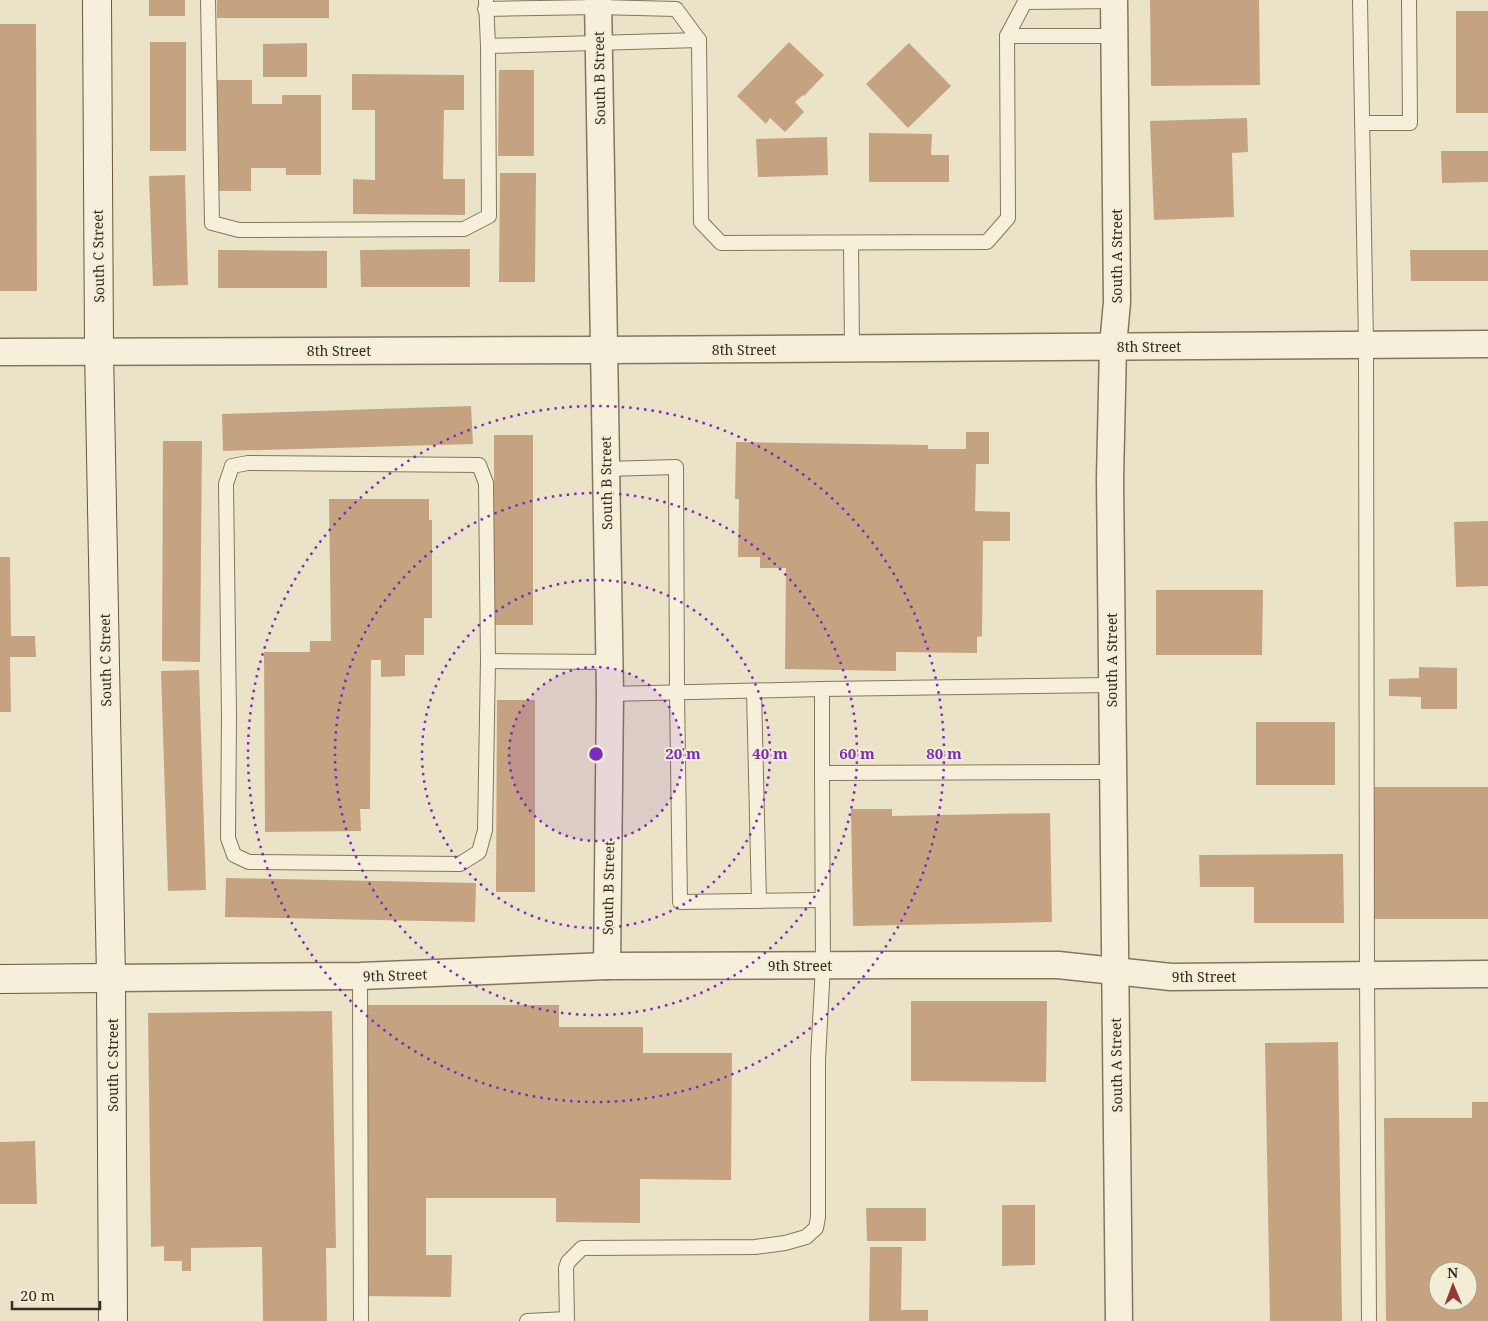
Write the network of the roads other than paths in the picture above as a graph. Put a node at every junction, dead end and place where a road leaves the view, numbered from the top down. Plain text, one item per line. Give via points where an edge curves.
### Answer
1 (96, 0) edge
2 (208, 0) edge
3 (1114, 0) edge
4 (1360, 0) edge
5 (1409, 0) edge
6 (598, 4) edge
7 (486, 5) edge
8 (1006, 36) junction
9 (1115, 36) junction
10 (700, 40) junction
11 (599, 43) junction
12 (488, 46) junction
13 (1362, 123) junction
14 (851, 243) junction
15 (1488, 344) edge
16 (1366, 345) junction
17 (1113, 346) junction
18 (852, 348) junction
19 (99, 350) junction
20 (604, 350) junction
21 (0, 352) edge
22 (606, 469) junction
23 (488, 661) junction
24 (609, 662) junction
25 (1111, 685) junction
26 (822, 689) junction
27 (677, 692) junction
28 (754, 692) junction
29 (610, 694) junction
30 (1112, 772) junction
31 (822, 773) junction
32 (822, 900) junction
33 (759, 901) junction
34 (823, 965) junction
35 (608, 966) junction
36 (1115, 972) junction
37 (1488, 974) edge
38 (1366, 975) junction
39 (360, 976) junction
40 (112, 978) junction
41 (0, 979) edge
42 (567, 1320) edge
43 (114, 1321) edge
44 (362, 1321) edge
45 (527, 1321) edge
46 (1119, 1321) edge
47 (1369, 1321) edge

1 - 19 street, South C Street
2 - 12 lane via 212,223 239,230 464,229 490,216
3 - 8 lane via 1025,2
3 - 9 street, South A Street
4 - 13 lane
5 - 13 lane via 1410,123
6 - 7 lane
6 - 10 lane via 676,8
6 - 11 street, South B Street
7 - 12 lane
8 - 9 lane
8 - 14 lane via 1008,218 987,242
9 - 17 street, South A Street via 1117,302
10 - 11 lane
10 - 14 lane via 701,222 721,243
11 - 12 lane
11 - 20 street, South B Street
13 - 16 lane
14 - 18 lane
15 - 16 street, 8th Street
16 - 17 street, 8th Street
16 - 38 lane
17 - 18 street, 8th Street
17 - 25 street, South A Street
18 - 20 street, 8th Street
19 - 20 street, 8th Street
19 - 21 street, 8th Street
19 - 40 street, South C Street
20 - 22 street, South B Street
22 - 24 street, South B Street
22 - 27 lane via 676,467
23 - 23 lane via 486,483 479,465 248,463 232,466 226,484 228,838 234,855 249,862 460,864 479,852 484,830
23 - 24 lane
24 - 29 street, South B Street
25 - 26 lane
25 - 30 street, South A Street
26 - 28 lane
26 - 31 lane
27 - 28 lane
27 - 29 lane
27 - 33 lane via 680,902
28 - 33 lane
29 - 35 street, South B Street
30 - 31 lane
30 - 36 street, South A Street
31 - 32 lane
32 - 33 lane
32 - 34 lane
34 - 35 street, 9th Street
34 - 36 street, 9th Street via 1058,965
34 - 42 lane via 816,1228 806,1237 755,1247 582,1248 566,1268
35 - 39 street, 9th Street
36 - 38 street, 9th Street via 1171,977
36 - 46 street, South A Street
37 - 38 street, 9th Street
38 - 47 lane
39 - 40 street, 9th Street
39 - 44 lane
40 - 41 street
40 - 43 street, South C Street
42 - 45 lane

